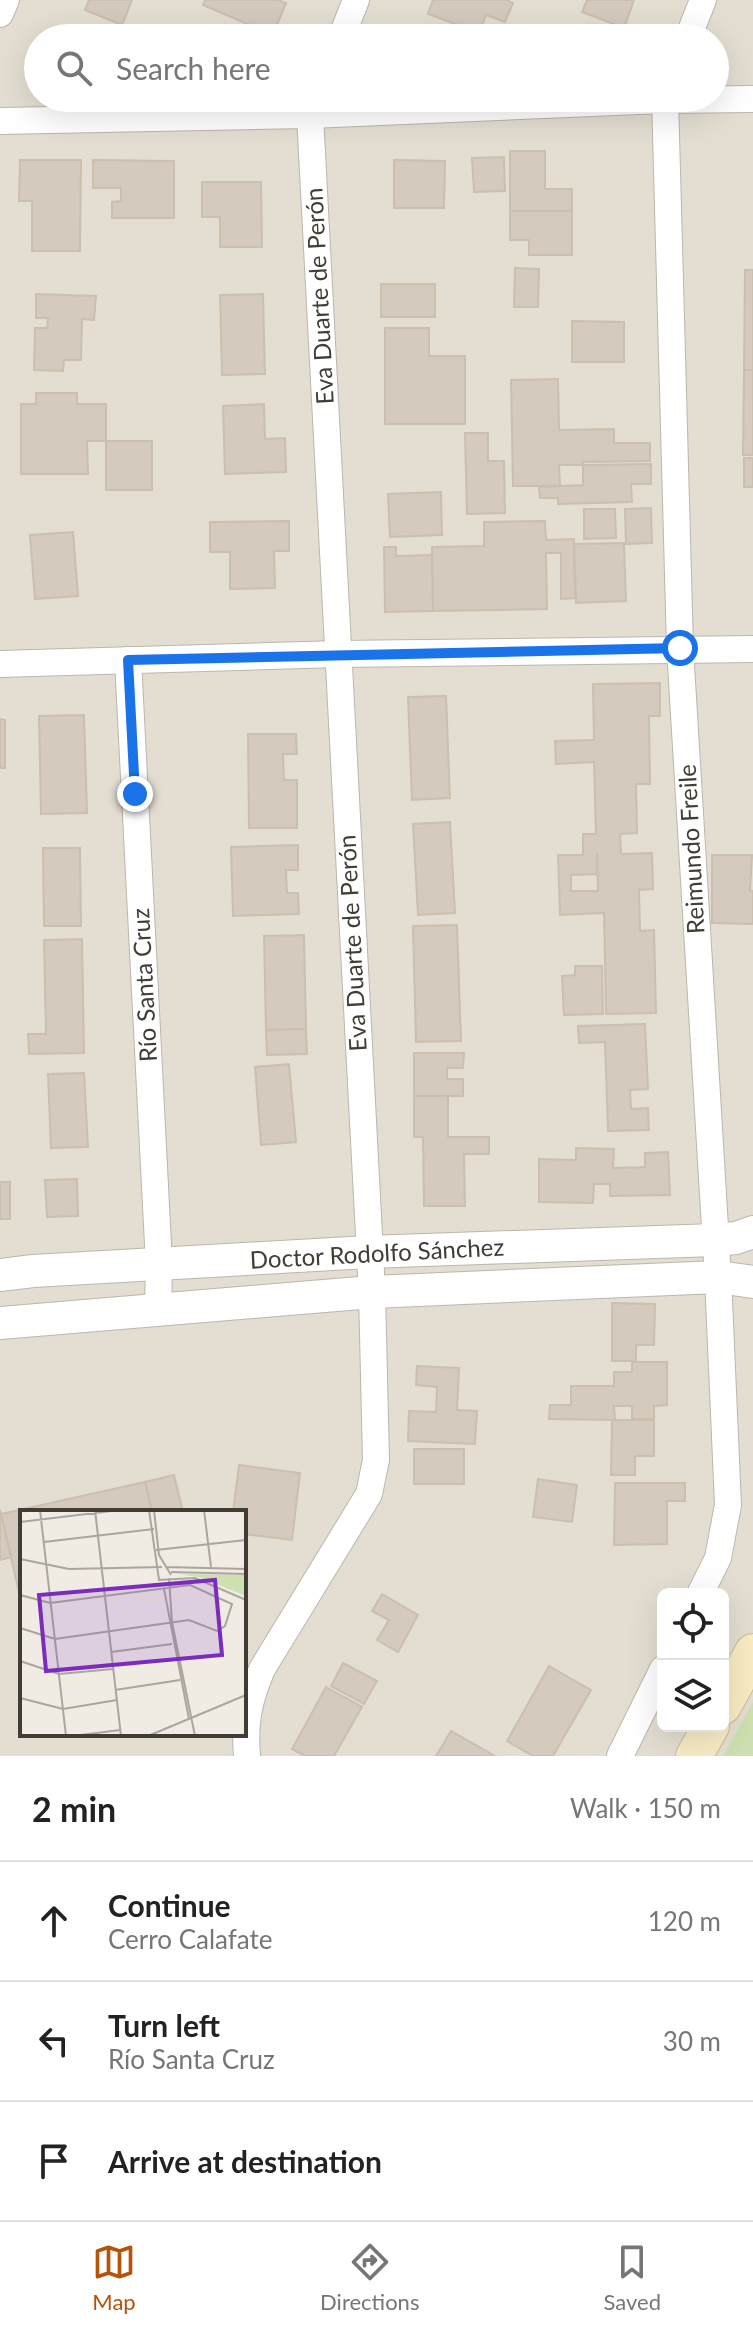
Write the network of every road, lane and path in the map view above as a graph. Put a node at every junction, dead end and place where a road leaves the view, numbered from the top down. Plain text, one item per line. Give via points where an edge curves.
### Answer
1 (6, 0) edge
2 (356, 0) edge
3 (703, 0) edge
4 (0, 14) edge
5 (347, 24) edge
6 (694, 24) edge
7 (729, 99) edge
8 (753, 99) edge
9 (188, 112) edge
10 (314, 112) edge
11 (664, 112) edge
12 (0, 121) edge
13 (680, 648) junction
14 (753, 649) edge
15 (338, 654) junction
16 (128, 660) junction
17 (0, 664) edge
18 (753, 1232) edge
19 (715, 1240) junction
20 (368, 1252) junction
21 (159, 1264) junction
22 (0, 1275) edge
23 (718, 1277) junction
24 (753, 1282) edge
25 (372, 1292) junction
26 (158, 1310) junction
27 (0, 1323) edge
28 (703, 1588) edge
29 (753, 1652) edge
30 (657, 1681) edge
31 (729, 1695) edge
32 (246, 1725) edge
33 (708, 1732) edge
34 (245, 1736) edge
35 (247, 1756) edge
36 (620, 1756) edge
37 (694, 1756) edge

1 - 4 street
2 - 5 street
3 - 6 street
7 - 8 street
9 - 12 street
10 - 15 street, Eva Duarte de Perón
11 - 13 street, Reimundo Freile
13 - 14 street
13 - 15 street
13 - 19 street, Reimundo Freile
15 - 16 street
15 - 20 street, Eva Duarte de Perón
16 - 17 street
16 - 21 street, Río Santa Cruz
18 - 19 street, Doctor Rodolfo Sánchez
19 - 20 street, Doctor Rodolfo Sánchez
19 - 23 street, Reimundo Freile
20 - 21 street, Doctor Rodolfo Sánchez
20 - 25 street, Eva Duarte de Perón
21 - 22 street, Doctor Rodolfo Sánchez
21 - 26 street, Río Santa Cruz
23 - 24 street, Doctor Rodolfo Sánchez
23 - 25 street, Doctor Rodolfo Sánchez
23 - 28 street, Reimundo Freile via 728,1505 718,1558
25 - 26 street, Doctor Rodolfo Sánchez
25 - 32 street, Eva Duarte de Perón via 376,1460 369,1494 262,1669 249,1699
26 - 27 street, Doctor Rodolfo Sánchez
29 - 31 main road
30 - 36 street
33 - 37 main road
34 - 35 street, Eva Duarte de Perón

